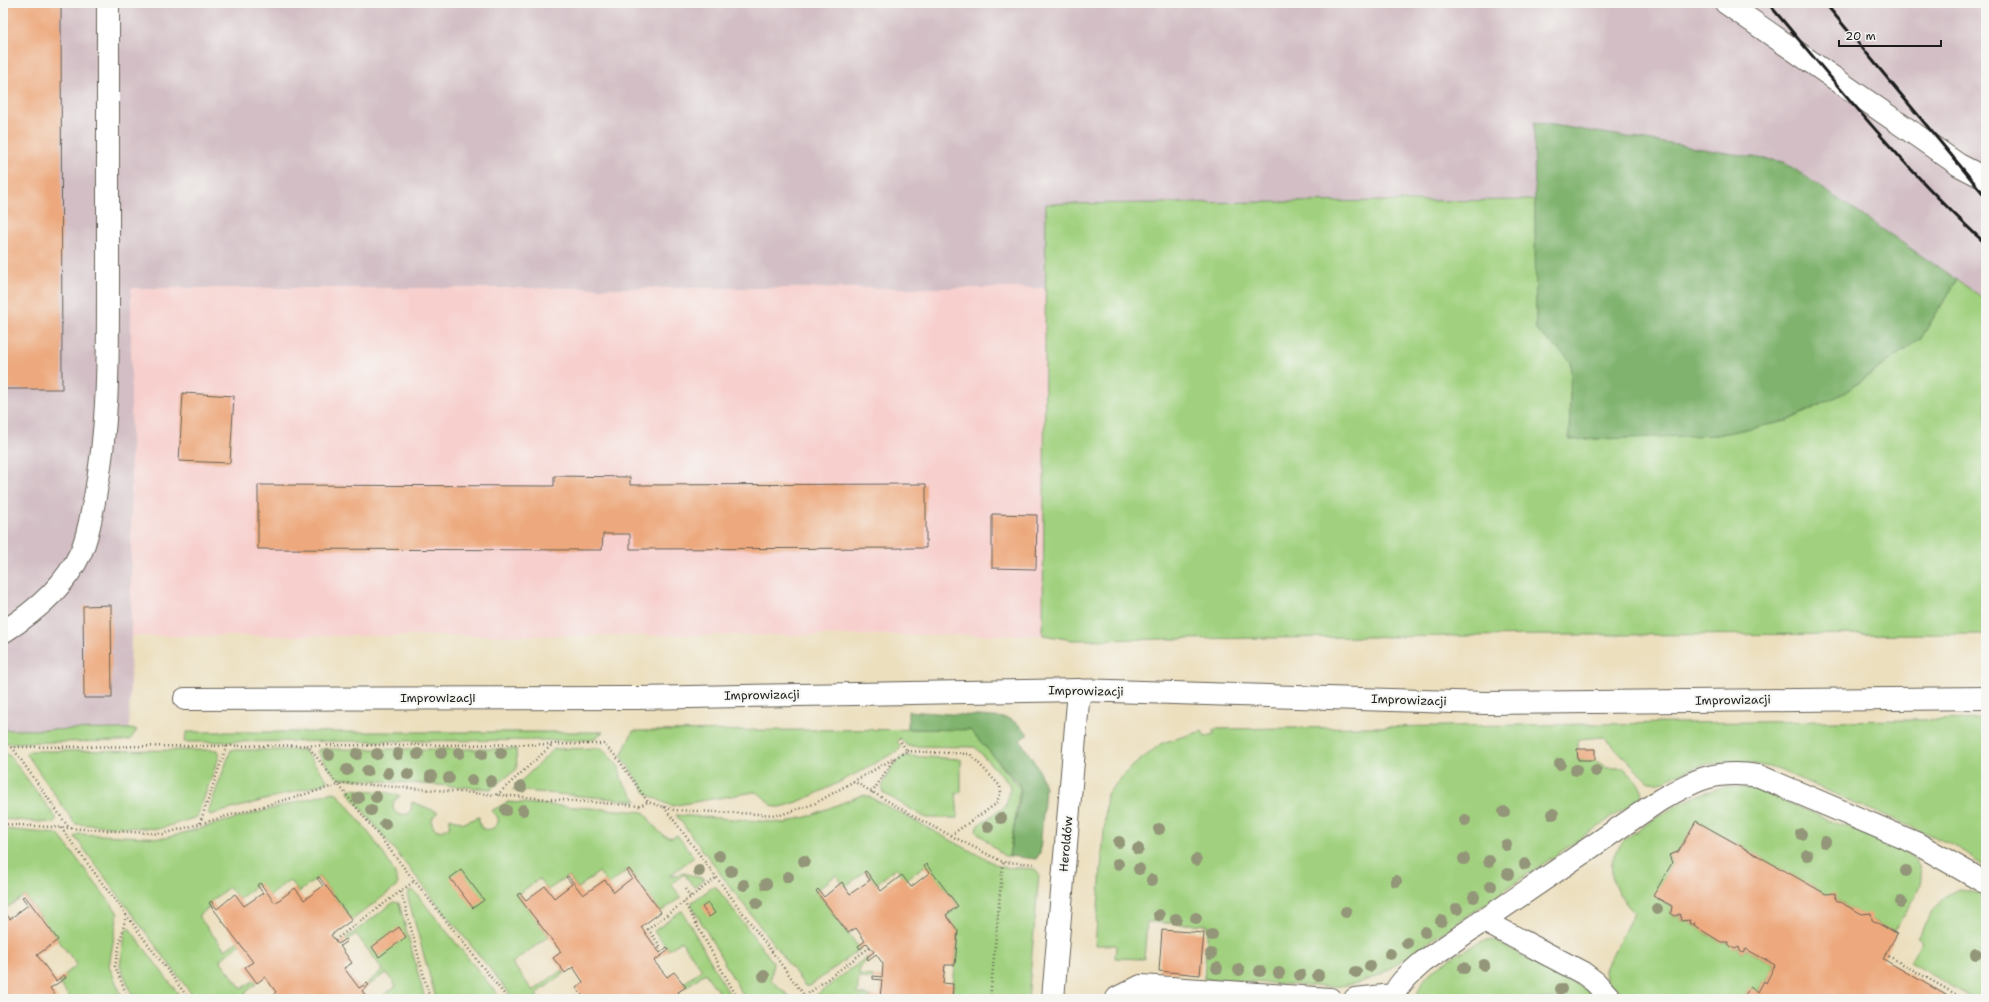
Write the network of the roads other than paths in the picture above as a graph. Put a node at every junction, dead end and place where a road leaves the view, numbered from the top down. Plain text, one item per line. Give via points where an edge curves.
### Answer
1 (108, 3) edge
2 (1726, 3) edge
3 (1986, 179) edge
4 (3, 632) edge
5 (1079, 690) junction
6 (1986, 698) edge
7 (185, 699) dead end
8 (1986, 883) edge
9 (1482, 920) junction
10 (1393, 997) edge
11 (1053, 999) edge
12 (1119, 999) edge
13 (1330, 999) edge
14 (1354, 999) edge
15 (1611, 999) edge

1 - 4 street via 108,388 101,467 87,534 70,570 39,606
2 - 3 street via 1959,165
5 - 6 street, Improwizacji via 1485,703
5 - 7 street, Improwizacji via 630,698
5 - 11 street, Heroldów
8 - 9 street via 1916,843 1791,789 1759,776 1727,774 1694,780 1660,800
9 - 10 street via 1423,962
9 - 15 street via 1583,973
10 - 14 street
12 - 13 street via 1117,998 1141,986

